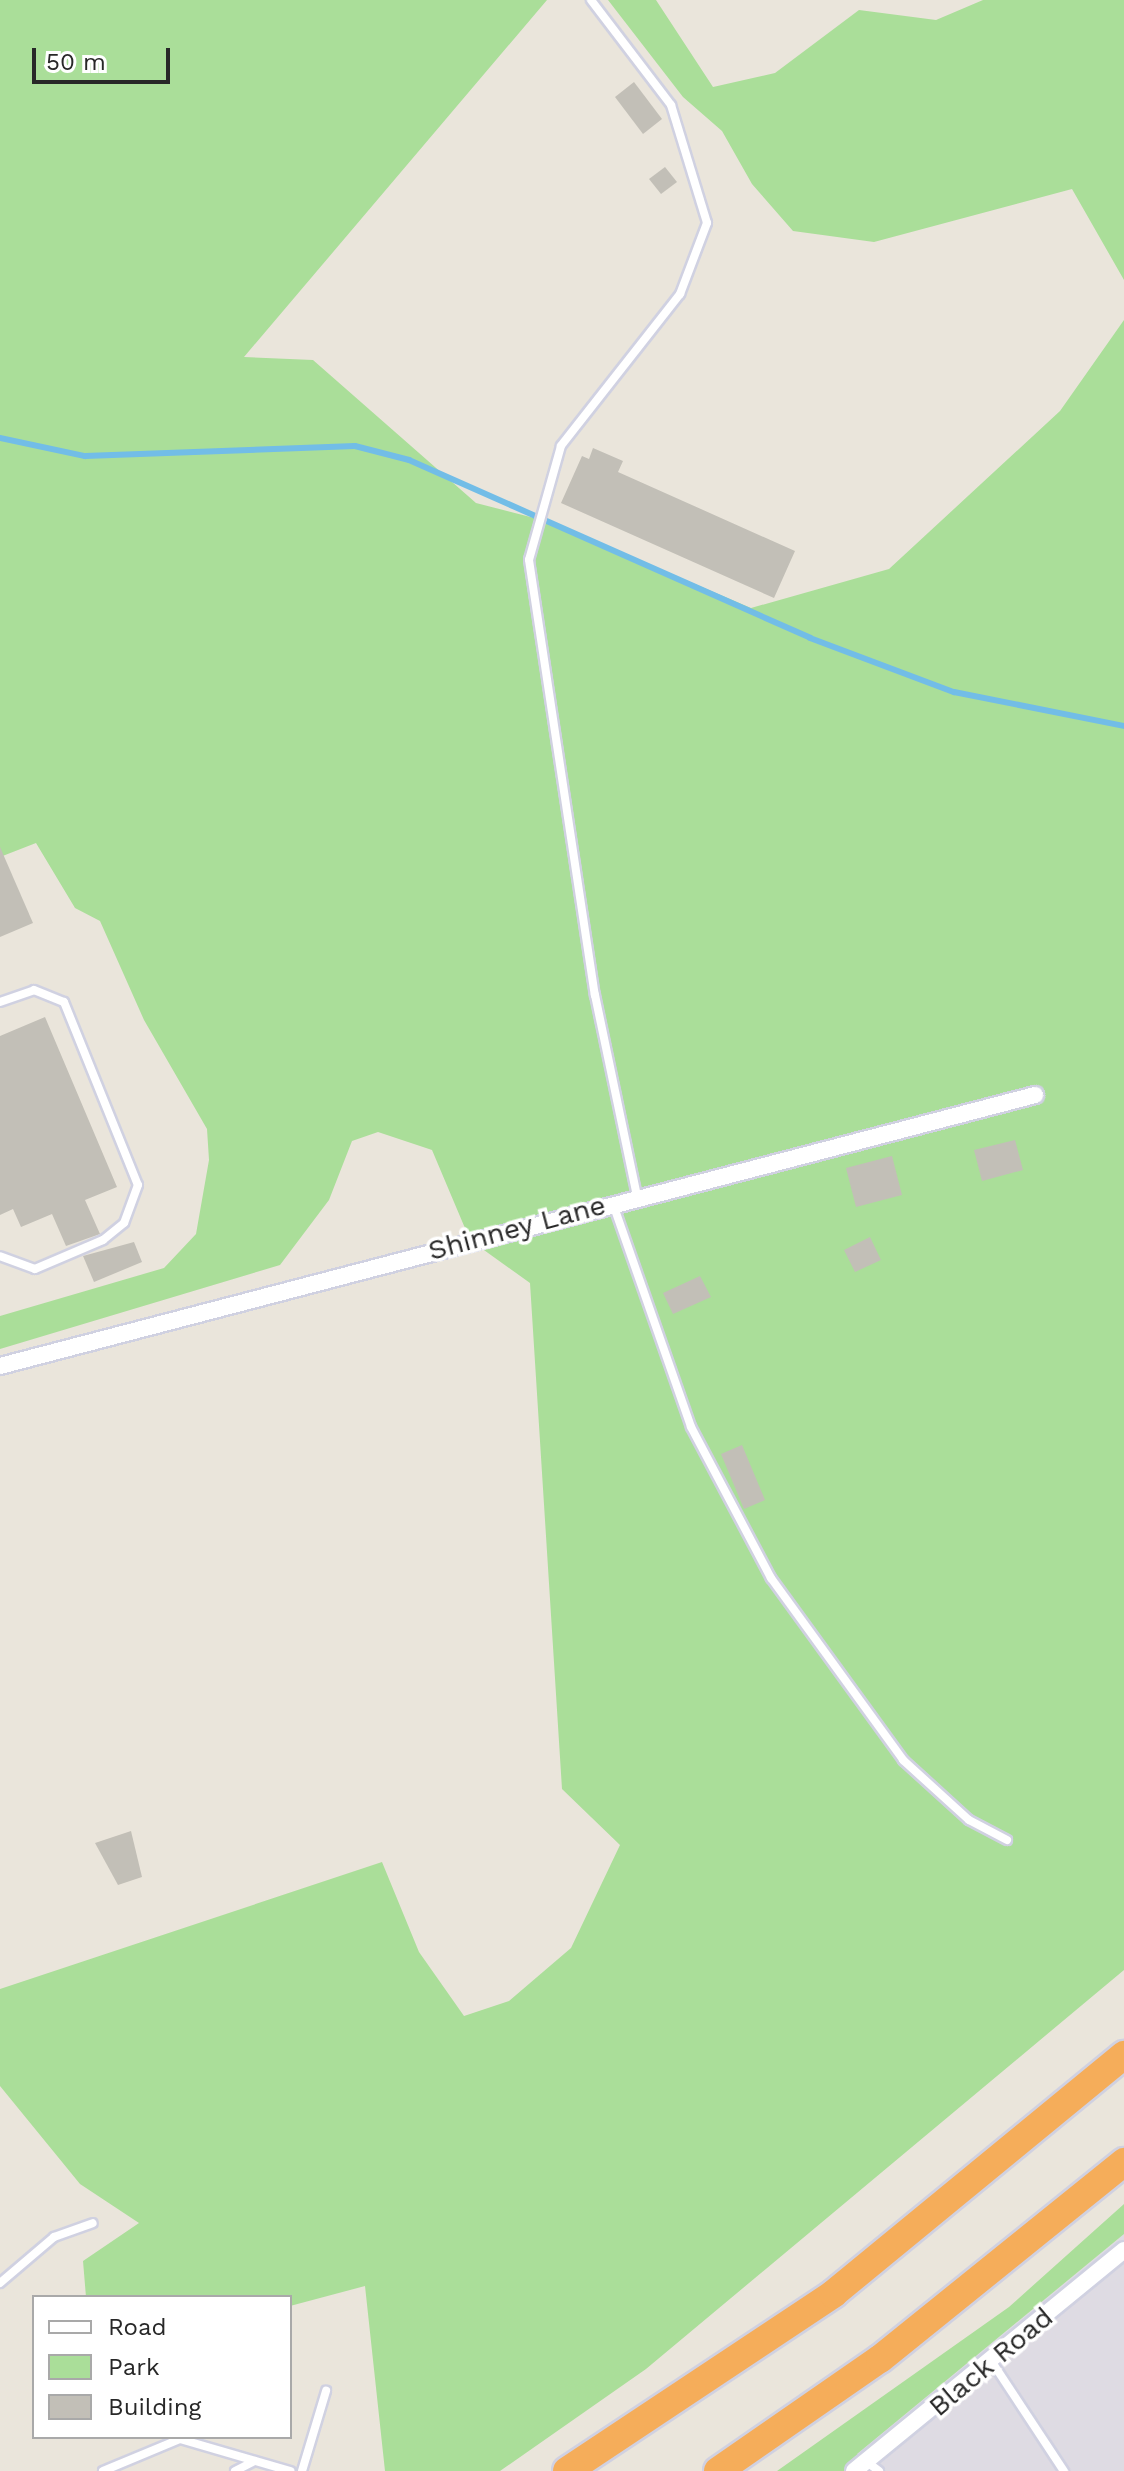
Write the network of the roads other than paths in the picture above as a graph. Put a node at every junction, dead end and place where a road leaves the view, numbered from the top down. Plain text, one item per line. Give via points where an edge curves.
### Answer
1 (591, 0) edge
2 (0, 1002) edge
3 (1035, 1095) dead end
4 (637, 1196) junction
5 (612, 1203) junction
6 (0, 1256) edge
7 (0, 1366) edge
8 (1007, 1840) dead end
9 (1124, 2055) edge
10 (1124, 2162) edge
11 (93, 2223) dead end
12 (1124, 2250) edge
13 (0, 2283) edge
14 (992, 2362) junction
15 (326, 2391) dead end
16 (255, 2461) junction
17 (867, 2468) edge
18 (103, 2471) edge
19 (235, 2471) edge
20 (290, 2471) edge
21 (302, 2471) edge
22 (567, 2471) edge
23 (718, 2471) edge
24 (1064, 2471) edge

1 - 4 lane via 671,105 701,191 706,233 665,317 566,437 534,529 532,602 595,995
2 - 6 lane via 34,990 64,1002 138,1185 124,1223 103,1240 35,1269
3 - 4 street, Shinney Lane
4 - 5 street, Shinney Lane
5 - 7 street, Shinney Lane
5 - 8 lane via 691,1427 771,1578 903,1760 969,1820
9 - 22 highway via 833,2294
10 - 23 highway via 893,2350
11 - 13 lane via 54,2237
12 - 14 street, Black Road
14 - 17 street, Black Road
14 - 24 lane
15 - 21 lane
16 - 18 lane via 168,2440
16 - 19 lane
16 - 20 lane

